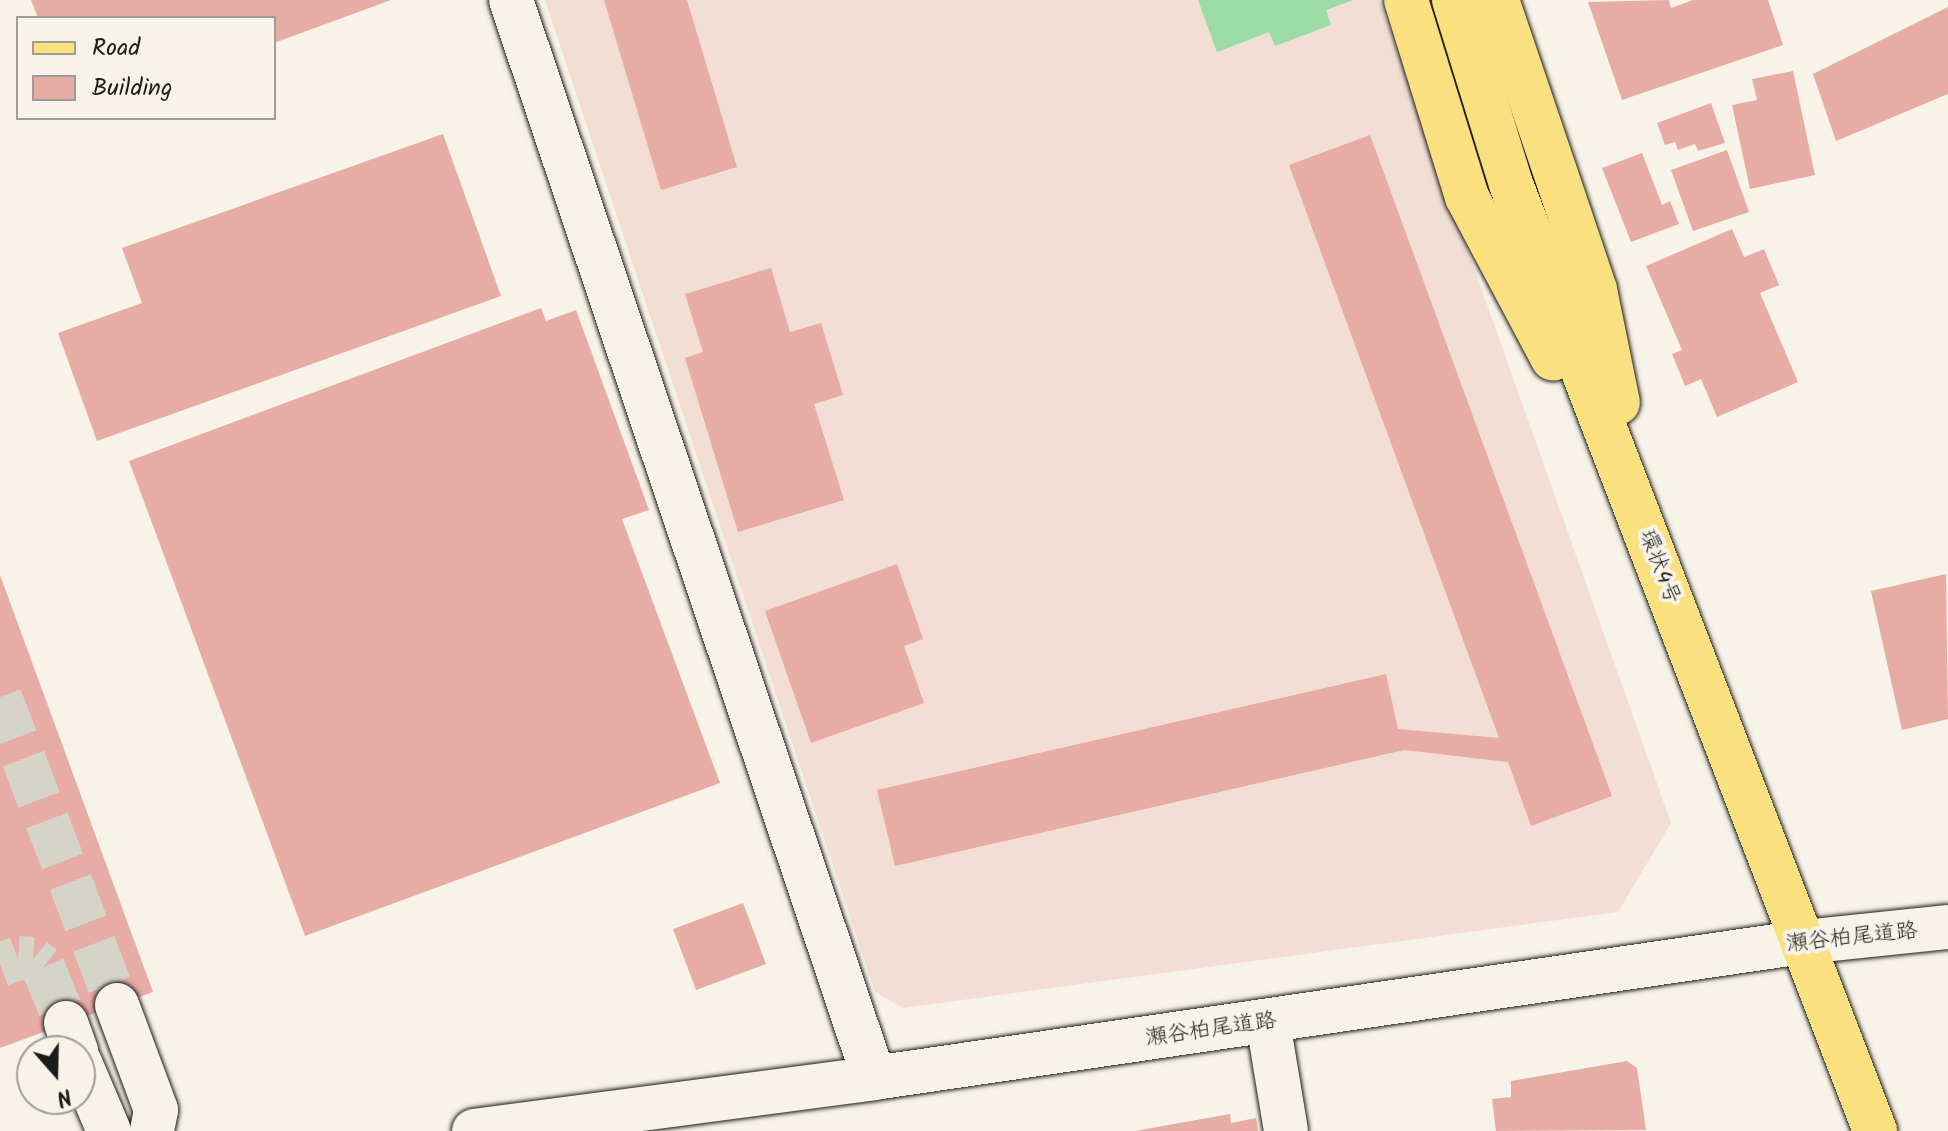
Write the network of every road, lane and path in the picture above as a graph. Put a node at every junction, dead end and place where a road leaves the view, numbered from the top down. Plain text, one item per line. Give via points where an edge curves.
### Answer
1 (511, 0) edge
2 (1406, 0) edge
3 (1454, 0) edge
4 (1497, 0) edge
5 (1645, 530) junction
6 (1948, 927) edge
7 (1803, 942) junction
8 (117, 1005) tunnel mouth
9 (1268, 1022) junction
10 (874, 1078) junction
11 (96, 1099) edge
12 (109, 1131) edge
13 (152, 1131) edge
14 (474, 1131) edge
15 (1286, 1131) edge
16 (1875, 1131) edge

1 - 10 main road
2 - 5 main road via 1467,197
3 - 5 main road, 環状4号 via 1511,184
4 - 5 main road via 1595,290
5 - 7 main road, 環状4号
6 - 7 main road, 瀬谷柏尾道路
7 - 9 main road, 瀬谷柏尾道路
7 - 16 main road, 環状4号
8 - 13 main road via 156,1110
9 - 10 main road, 瀬谷柏尾道路
9 - 15 main road
10 - 14 main road, 瀬谷柏尾道路
11 - 12 main road

